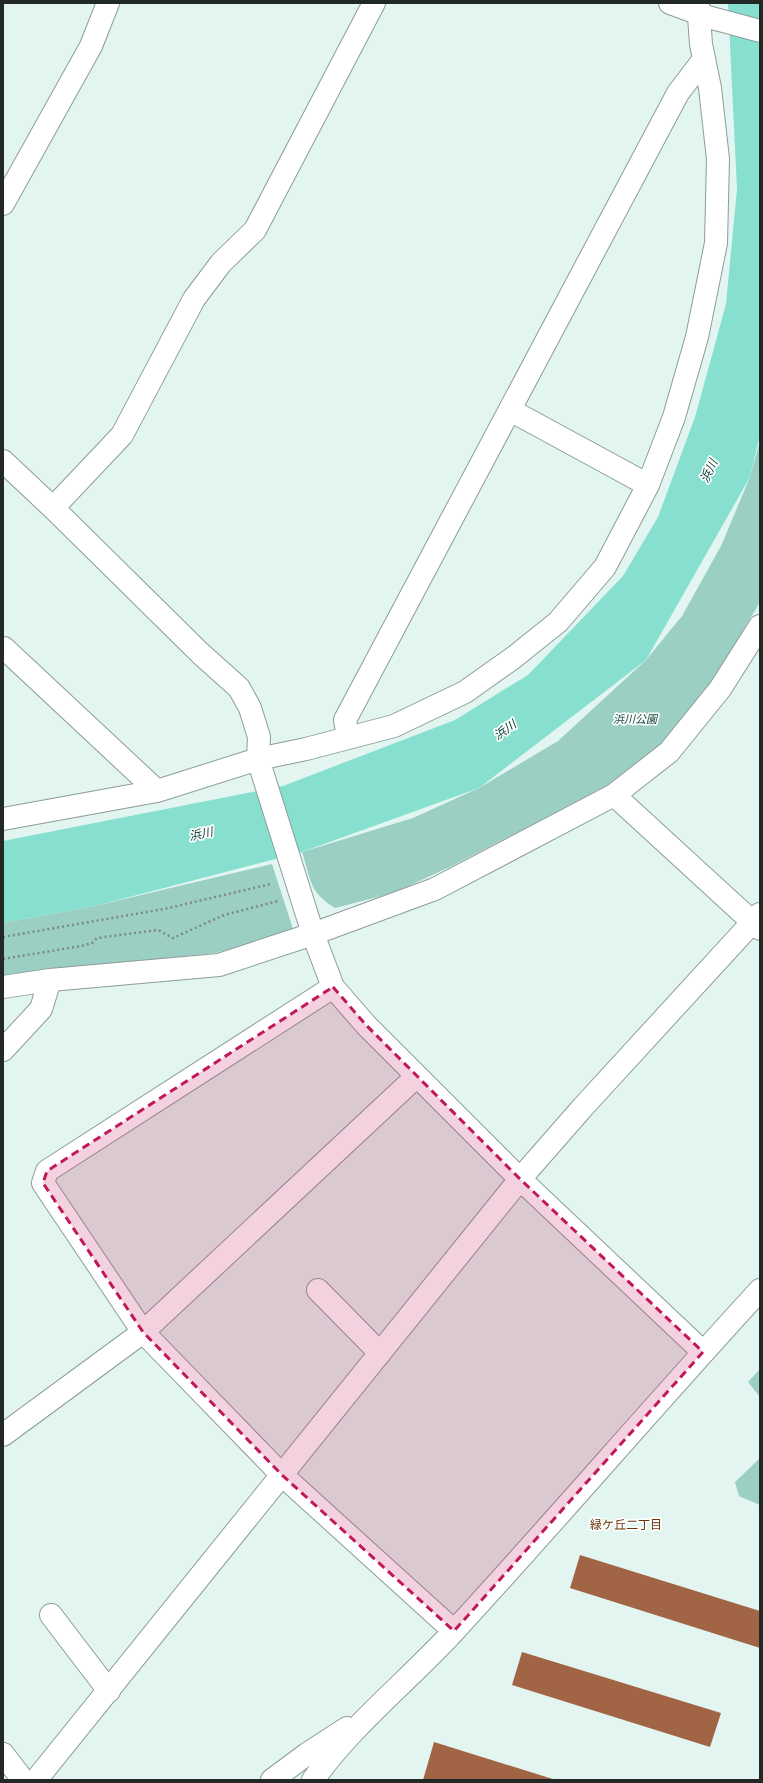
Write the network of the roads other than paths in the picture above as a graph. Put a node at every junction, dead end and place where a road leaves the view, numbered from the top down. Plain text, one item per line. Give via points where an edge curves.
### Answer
1 (108, 3) edge
2 (374, 3) edge
3 (670, 3) edge
4 (701, 11) edge
5 (760, 30) edge
6 (704, 59) junction
7 (3, 204) edge
8 (510, 410) junction
9 (3, 461) edge
10 (648, 485) junction
11 (53, 508) junction
12 (760, 626) edge
13 (4, 648) dead end
14 (348, 738) junction
15 (258, 759) junction
16 (157, 791) junction
17 (614, 795) junction
18 (3, 819) edge
19 (758, 922) edge
20 (313, 934) junction
21 (50, 980) junction
22 (3, 987) edge
23 (333, 987) junction
24 (3, 1050) edge
25 (417, 1076) junction
26 (520, 1179) junction
27 (318, 1290) dead end
28 (760, 1290) edge
29 (142, 1332) junction
30 (703, 1352) junction
31 (380, 1353) junction
32 (3, 1435) edge
33 (282, 1475) junction
34 (51, 1615) dead end
35 (454, 1631) junction
36 (108, 1691) junction
37 (369, 1715) junction
38 (3, 1754) edge
39 (23, 1780) edge
40 (36, 1780) edge
41 (272, 1780) edge
42 (313, 1780) edge

1 - 7 street via 91,46
2 - 11 street via 255,230 221,263 194,299 122,434
3 - 4 street
4 - 5 street
4 - 6 street via 700,44
6 - 8 street via 678,94
6 - 10 street via 718,159 716,243 697,336 674,417
8 - 10 street
8 - 14 street via 345,720
9 - 11 street
10 - 14 street via 605,567 558,622 465,692 394,726
11 - 15 street via 239,688 250,708 259,738
12 - 17 street via 720,689 669,752
13 - 16 street
14 - 15 street
15 - 16 street
15 - 20 street
16 - 18 street
17 - 19 street
17 - 20 street via 435,889
19 - 26 street via 583,1107
20 - 21 street via 219,965
20 - 23 street
21 - 22 street
21 - 24 street via 42,1009
23 - 25 street
23 - 29 street via 47,1171 43,1183
25 - 26 street
25 - 29 street
26 - 30 street
26 - 31 street
27 - 31 street
28 - 30 street
29 - 32 street
29 - 33 street
30 - 35 street
31 - 33 street
33 - 35 street
33 - 36 street
34 - 36 street
35 - 37 street
36 - 40 street
37 - 41 street via 306,1754
37 - 42 street via 323,1765
38 - 39 street

